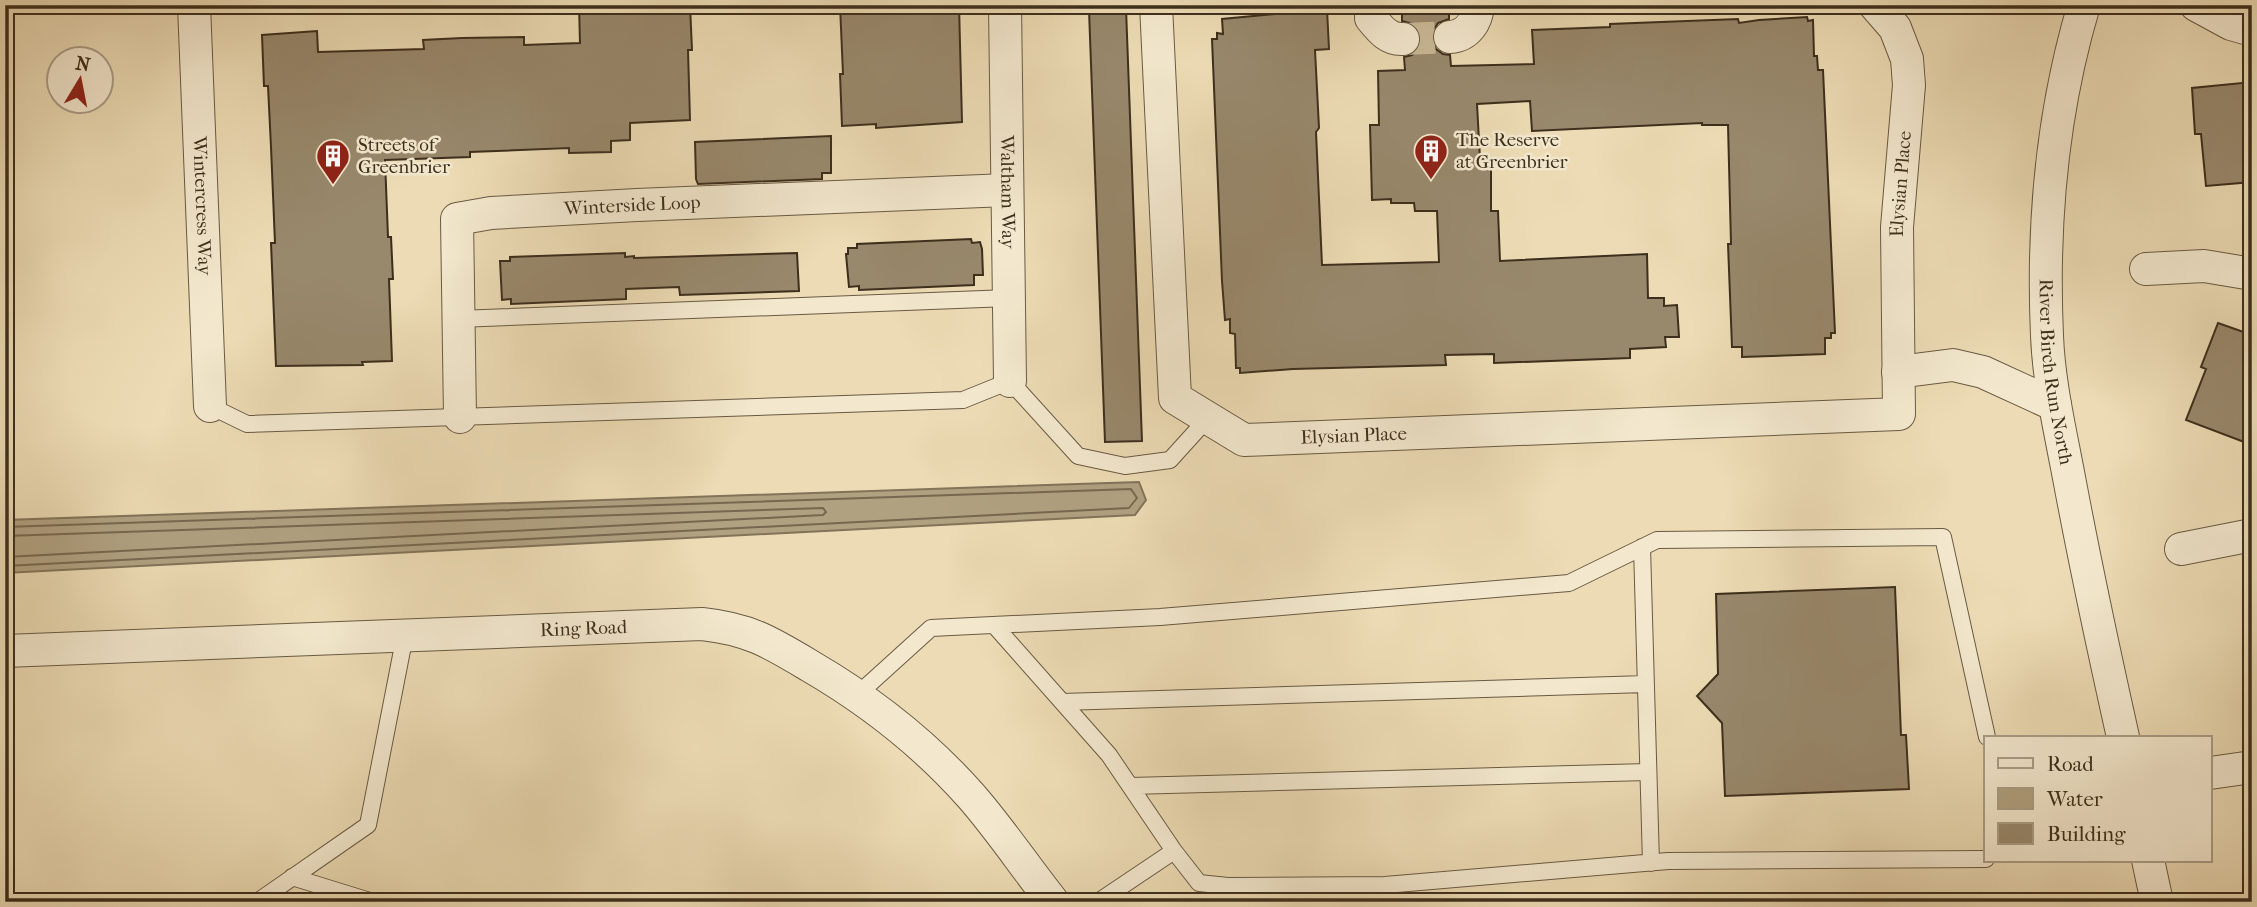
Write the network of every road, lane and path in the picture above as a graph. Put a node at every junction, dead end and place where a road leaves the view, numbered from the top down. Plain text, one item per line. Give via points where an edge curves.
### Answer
1 (194, 5) edge
2 (1005, 5) edge
3 (1156, 5) edge
4 (1371, 5) edge
5 (1478, 5) edge
6 (1875, 5) edge
7 (2084, 5) edge
8 (2196, 5) edge
9 (2252, 30) edge
10 (1450, 37) tunnel mouth
11 (1403, 39) tunnel mouth
12 (1007, 190) junction
13 (2146, 269) dead end
14 (2252, 274) edge
15 (1009, 298) junction
16 (458, 319) junction
17 (1898, 372) junction
18 (1010, 381) junction
19 (2055, 405) junction
20 (210, 406) joint
21 (460, 417) junction
22 (1208, 418) junction
23 (2252, 536) edge
24 (1642, 547) junction
25 (2181, 548) dead end
26 (994, 625) junction
27 (405, 635) junction
28 (5, 651) edge
29 (1646, 684) junction
30 (856, 695) junction
31 (1062, 702) junction
32 (1987, 736) edge
33 (2123, 736) edge
34 (2252, 767) edge
35 (1648, 772) junction
36 (2212, 773) edge
37 (1130, 786) junction
38 (1174, 851) junction
39 (1984, 859) edge
40 (2148, 862) edge
41 (1651, 863) junction
42 (292, 877) junction
43 (257, 902) edge
44 (373, 902) edge
45 (1053, 902) edge
46 (1098, 902) edge
47 (2157, 902) edge

1 - 20 street, Wintercress Way
2 - 12 street, Waltham Way
3 - 22 street, Elysian Place via 1175,398
4 - 11 street via 1371,18 1382,32
5 - 10 street via 1472,25
6 - 17 street, Elysian Place via 1895,28 1907,59 1909,85 1897,227
7 - 19 street, River Birch Run North via 2065,78 2048,189 2047,338
8 - 9 street
12 - 15 street, Waltham Way
12 - 16 street, Winterside Loop via 637,205 457,219
13 - 14 street via 2204,266
15 - 16 lane
15 - 18 street, Waltham Way
16 - 21 street, Winterside Loop
17 - 19 street via 1953,365 1983,372
17 - 22 street, Elysian Place via 1899,414 1244,440
18 - 21 lane via 963,400
18 - 22 lane via 1078,456 1125,466 1170,460
19 - 33 street, River Birch Run North
20 - 21 lane via 247,424
23 - 25 street
24 - 26 lane via 1569,583 1160,618
24 - 29 lane
24 - 32 lane via 1657,540 1943,537
26 - 30 lane via 931,628
26 - 31 lane
27 - 28 street, Ring Road
27 - 30 street, Ring Road via 723,626 764,639
27 - 42 lane via 368,825
29 - 31 lane
29 - 35 lane
30 - 45 street, Ring Road via 939,762 973,798
31 - 37 lane
34 - 36 street
35 - 37 lane
35 - 41 lane
37 - 38 lane
38 - 41 lane via 1199,883 1228,886 1385,885
38 - 46 lane
39 - 41 lane
40 - 47 street
42 - 43 lane
42 - 44 lane

